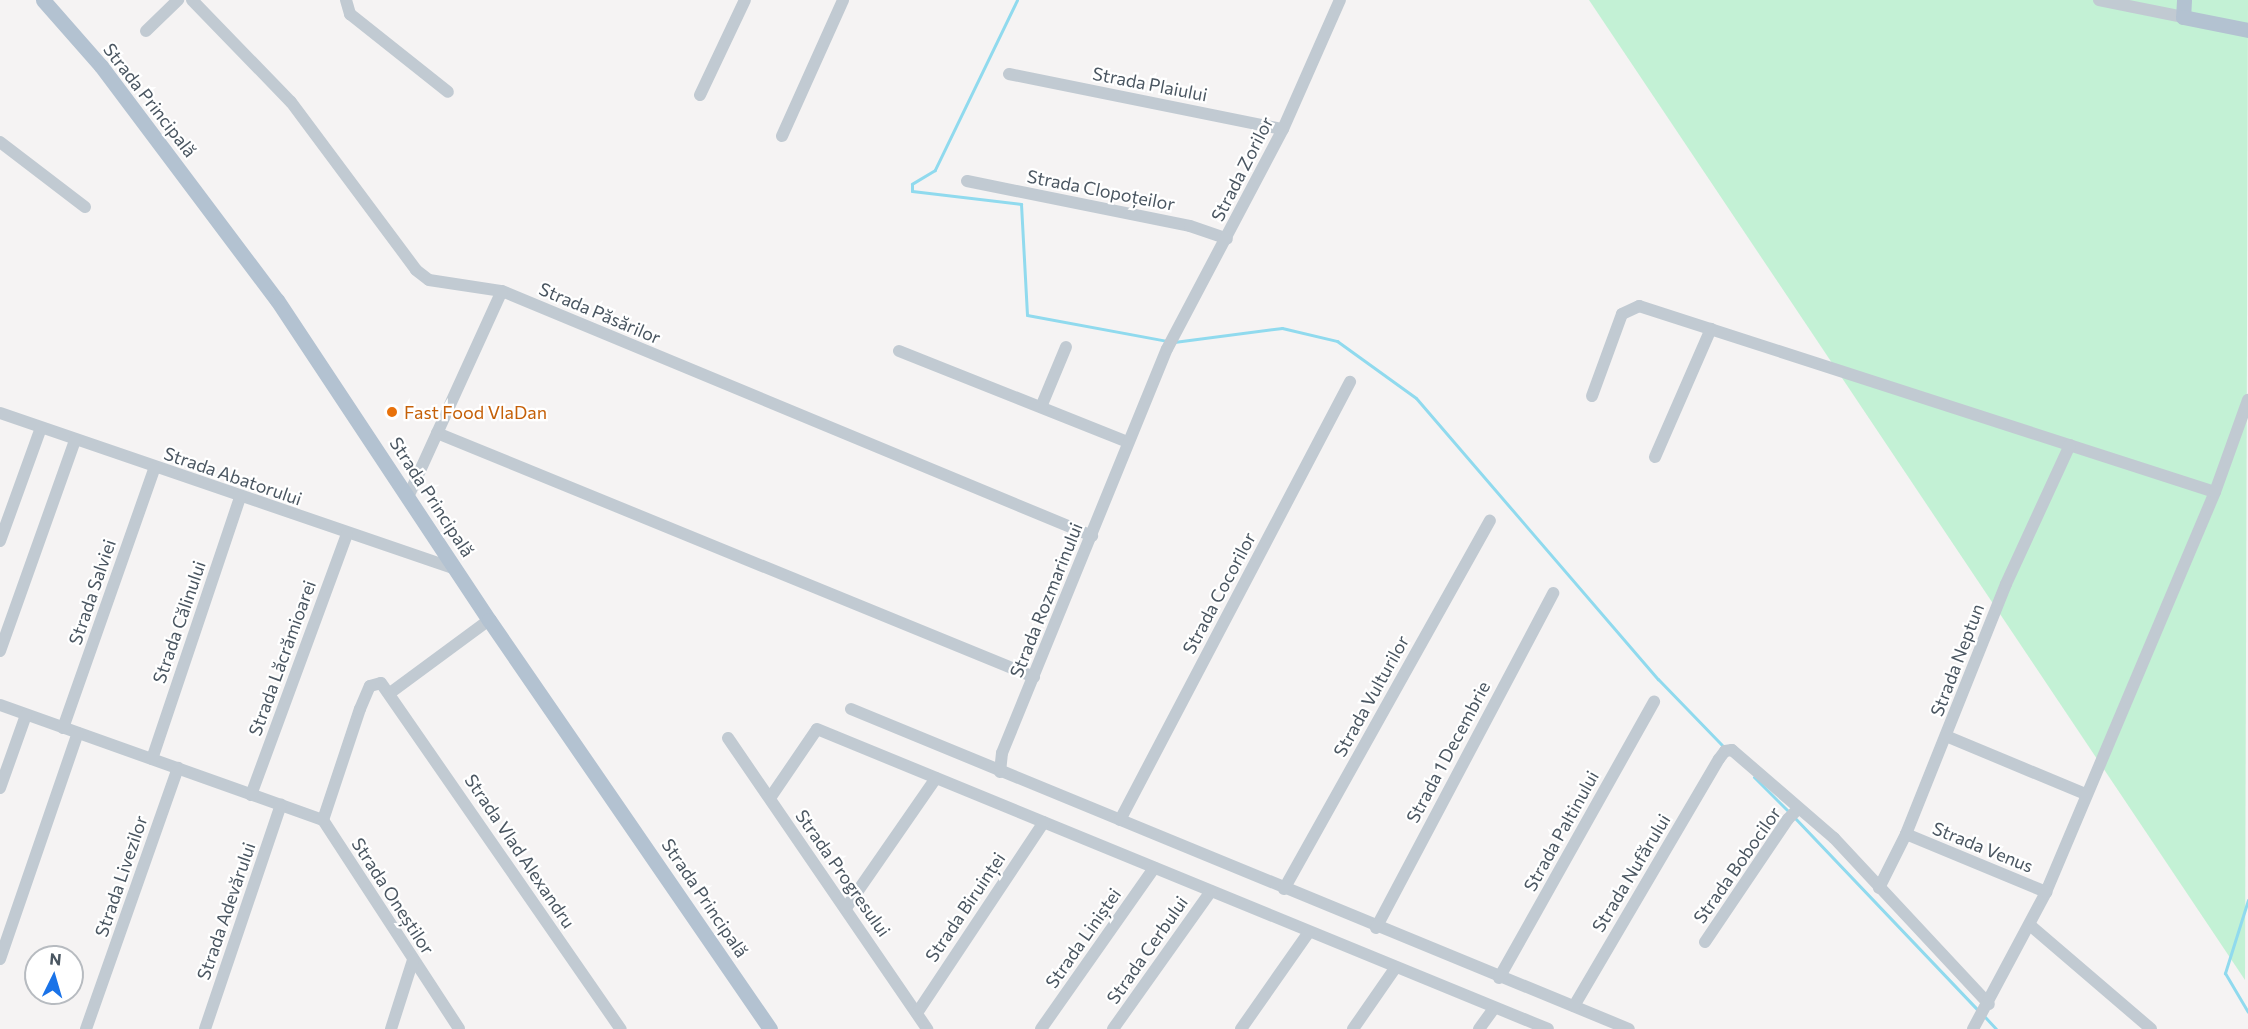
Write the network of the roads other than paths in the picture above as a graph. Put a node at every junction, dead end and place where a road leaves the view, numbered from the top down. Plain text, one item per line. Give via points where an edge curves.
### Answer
1 (43, 0) edge
2 (178, 0) edge
3 (192, 0) edge
4 (346, 0) edge
5 (745, 0) edge
6 (843, 0) edge
7 (1340, 0) edge
8 (2099, 0) edge
9 (2184, 0) edge
10 (2183, 17) junction
11 (2217, 22) junction
12 (2248, 24) edge
13 (2248, 30) edge
14 (146, 31) dead end
15 (1010, 74) dead end
16 (448, 92) dead end
17 (700, 95) dead end
18 (1283, 129) junction
19 (782, 136) dead end
20 (0, 142) edge
21 (967, 181) dead end
22 (85, 207) dead end
23 (1227, 239) junction
24 (502, 291) junction
25 (1711, 329) junction
26 (1066, 348) dead end
27 (1167, 349) joint
28 (899, 351) dead end
29 (1350, 382) dead end
30 (1592, 396) dead end
31 (2248, 400) edge
32 (1041, 407) junction
33 (0, 413) edge
34 (40, 428) junction
35 (437, 433) junction
36 (75, 440) junction
37 (1128, 442) junction
38 (2070, 445) junction
39 (1655, 457) dead end
40 (154, 469) junction
41 (2215, 492) junction
42 (240, 497) junction
43 (408, 497) junction
44 (1490, 521) dead end
45 (347, 534) junction
46 (1092, 536) junction
47 (0, 541) edge
48 (456, 569) junction
49 (1552, 593) dead end
50 (489, 620) junction
51 (0, 651) edge
52 (1034, 677) junction
53 (390, 693) junction
54 (1654, 702) dead end
55 (0, 705) edge
56 (851, 709) dead end
57 (26, 715) junction
58 (63, 728) junction
59 (78, 733) junction
60 (1946, 736) junction
61 (728, 738) dead end
62 (152, 759) junction
63 (178, 768) junction
64 (1000, 772) junction
65 (936, 778) junction
66 (0, 788) edge
67 (2085, 794) junction
68 (251, 795) junction
69 (770, 798) junction
70 (281, 805) junction
71 (1798, 809) junction
72 (322, 820) junction
73 (1120, 820) junction
74 (1044, 822) junction
75 (1906, 834) junction
76 (1154, 868) junction
77 (1879, 888) junction
78 (1284, 889) junction
79 (1211, 891) junction
80 (2046, 892) junction
81 (846, 908) junction
82 (2031, 926) junction
83 (1376, 928) junction
84 (1309, 932) junction
85 (1705, 942) dead end
86 (0, 959) edge
87 (413, 960) junction
88 (1396, 967) junction
89 (1499, 978) junction
90 (1989, 1004) junction
91 (1574, 1006) junction
92 (1494, 1008) junction
93 (917, 1013) junction
94 (86, 1029) edge
95 (205, 1029) edge
96 (391, 1029) edge
97 (459, 1029) edge
98 (621, 1029) edge
99 (770, 1029) edge
100 (927, 1029) edge
101 (1041, 1029) edge
102 (1113, 1029) edge
103 (1241, 1029) edge
104 (1353, 1029) edge
105 (1479, 1029) edge
106 (1548, 1029) edge
107 (1629, 1029) edge
108 (1972, 1029) edge
109 (2151, 1029) edge

1 - 43 main road, Strada Principală via 101,66 270,290
2 - 14 street
3 - 24 street, Strada Păsărilor via 291,102 416,270 429,280 449,285
4 - 16 street via 350,15
5 - 17 street
6 - 19 street
7 - 18 street, Strada Zorilor
8 - 10 street
9 - 10 main road
10 - 11 main road
11 - 12 main road
11 - 13 main road
15 - 18 street, Strada Plaiului
18 - 23 street, Strada Zorilor
20 - 22 street
21 - 23 street, Strada Clopoțeilor via 1190,226
23 - 27 street, Strada Zorilor
24 - 35 street
24 - 46 street, Strada Păsărilor
25 - 30 street via 1639,306 1626,311
25 - 38 street
25 - 39 street
26 - 32 street
27 - 37 street, Strada Rozmarinului
28 - 32 street
29 - 73 street, Strada Cocorilor
31 - 41 street
32 - 37 street
33 - 34 street, Strada Abatorului
34 - 36 street, Strada Abatorului
34 - 47 street
35 - 43 street
35 - 52 street
36 - 40 street, Strada Abatorului
36 - 51 street
37 - 46 street, Strada Rozmarinului
38 - 41 street
38 - 60 street, Strada Neptun via 2006,584
40 - 42 street, Strada Abatorului
40 - 58 street, Strada Salviei
41 - 67 street
42 - 45 street, Strada Abatorului
42 - 62 street, Strada Călinului
43 - 48 main road, Strada Principală
44 - 78 street, Strada Vulturilor
45 - 48 street, Strada Abatorului
45 - 68 street, Strada Lăcrămioarei
46 - 52 street, Strada Rozmarinului
48 - 50 main road, Strada Principală
49 - 83 street, Strada 1 Decembrie
50 - 53 street
50 - 99 main road, Strada Principală
52 - 64 street, Strada Rozmarinului via 1002,753
53 - 72 street via 381,683 370,686
53 - 98 street, Strada Vlad Alexandru
54 - 89 street, Strada Paltinului
55 - 57 street
56 - 64 street
57 - 58 street
57 - 66 street
58 - 59 street
59 - 62 street
59 - 86 street
60 - 67 street
60 - 75 street, Strada Neptun
61 - 69 street, Strada Progresului
62 - 63 street
63 - 68 street
63 - 94 street, Strada Livezilor
64 - 73 street
65 - 69 street via 817,729
65 - 74 street
65 - 81 street
67 - 80 street
68 - 70 street
69 - 81 street, Strada Progresului
70 - 72 street
70 - 95 street, Strada Adevărului
71 - 77 street via 1834,838
71 - 85 street, Strada Bobocilor
71 - 91 street, Strada Nufărului via 1726,753
72 - 87 street, Strada Oneștilor
73 - 78 street
74 - 76 street
74 - 93 street, Strada Biruinței
75 - 77 street, Strada Neptun
75 - 80 street, Strada Venus
76 - 79 street
76 - 101 street, Strada Liniștei
77 - 90 street
78 - 83 street
79 - 84 street
79 - 102 street, Strada Cerbului
80 - 82 street
81 - 93 street, Strada Progresului
82 - 90 street
82 - 109 street
83 - 89 street
84 - 88 street
84 - 103 street
87 - 96 street
87 - 97 street, Strada Oneștilor
88 - 92 street
88 - 104 street
89 - 91 street
90 - 108 street
91 - 107 street
92 - 105 street
92 - 106 street
93 - 100 street, Strada Progresului

